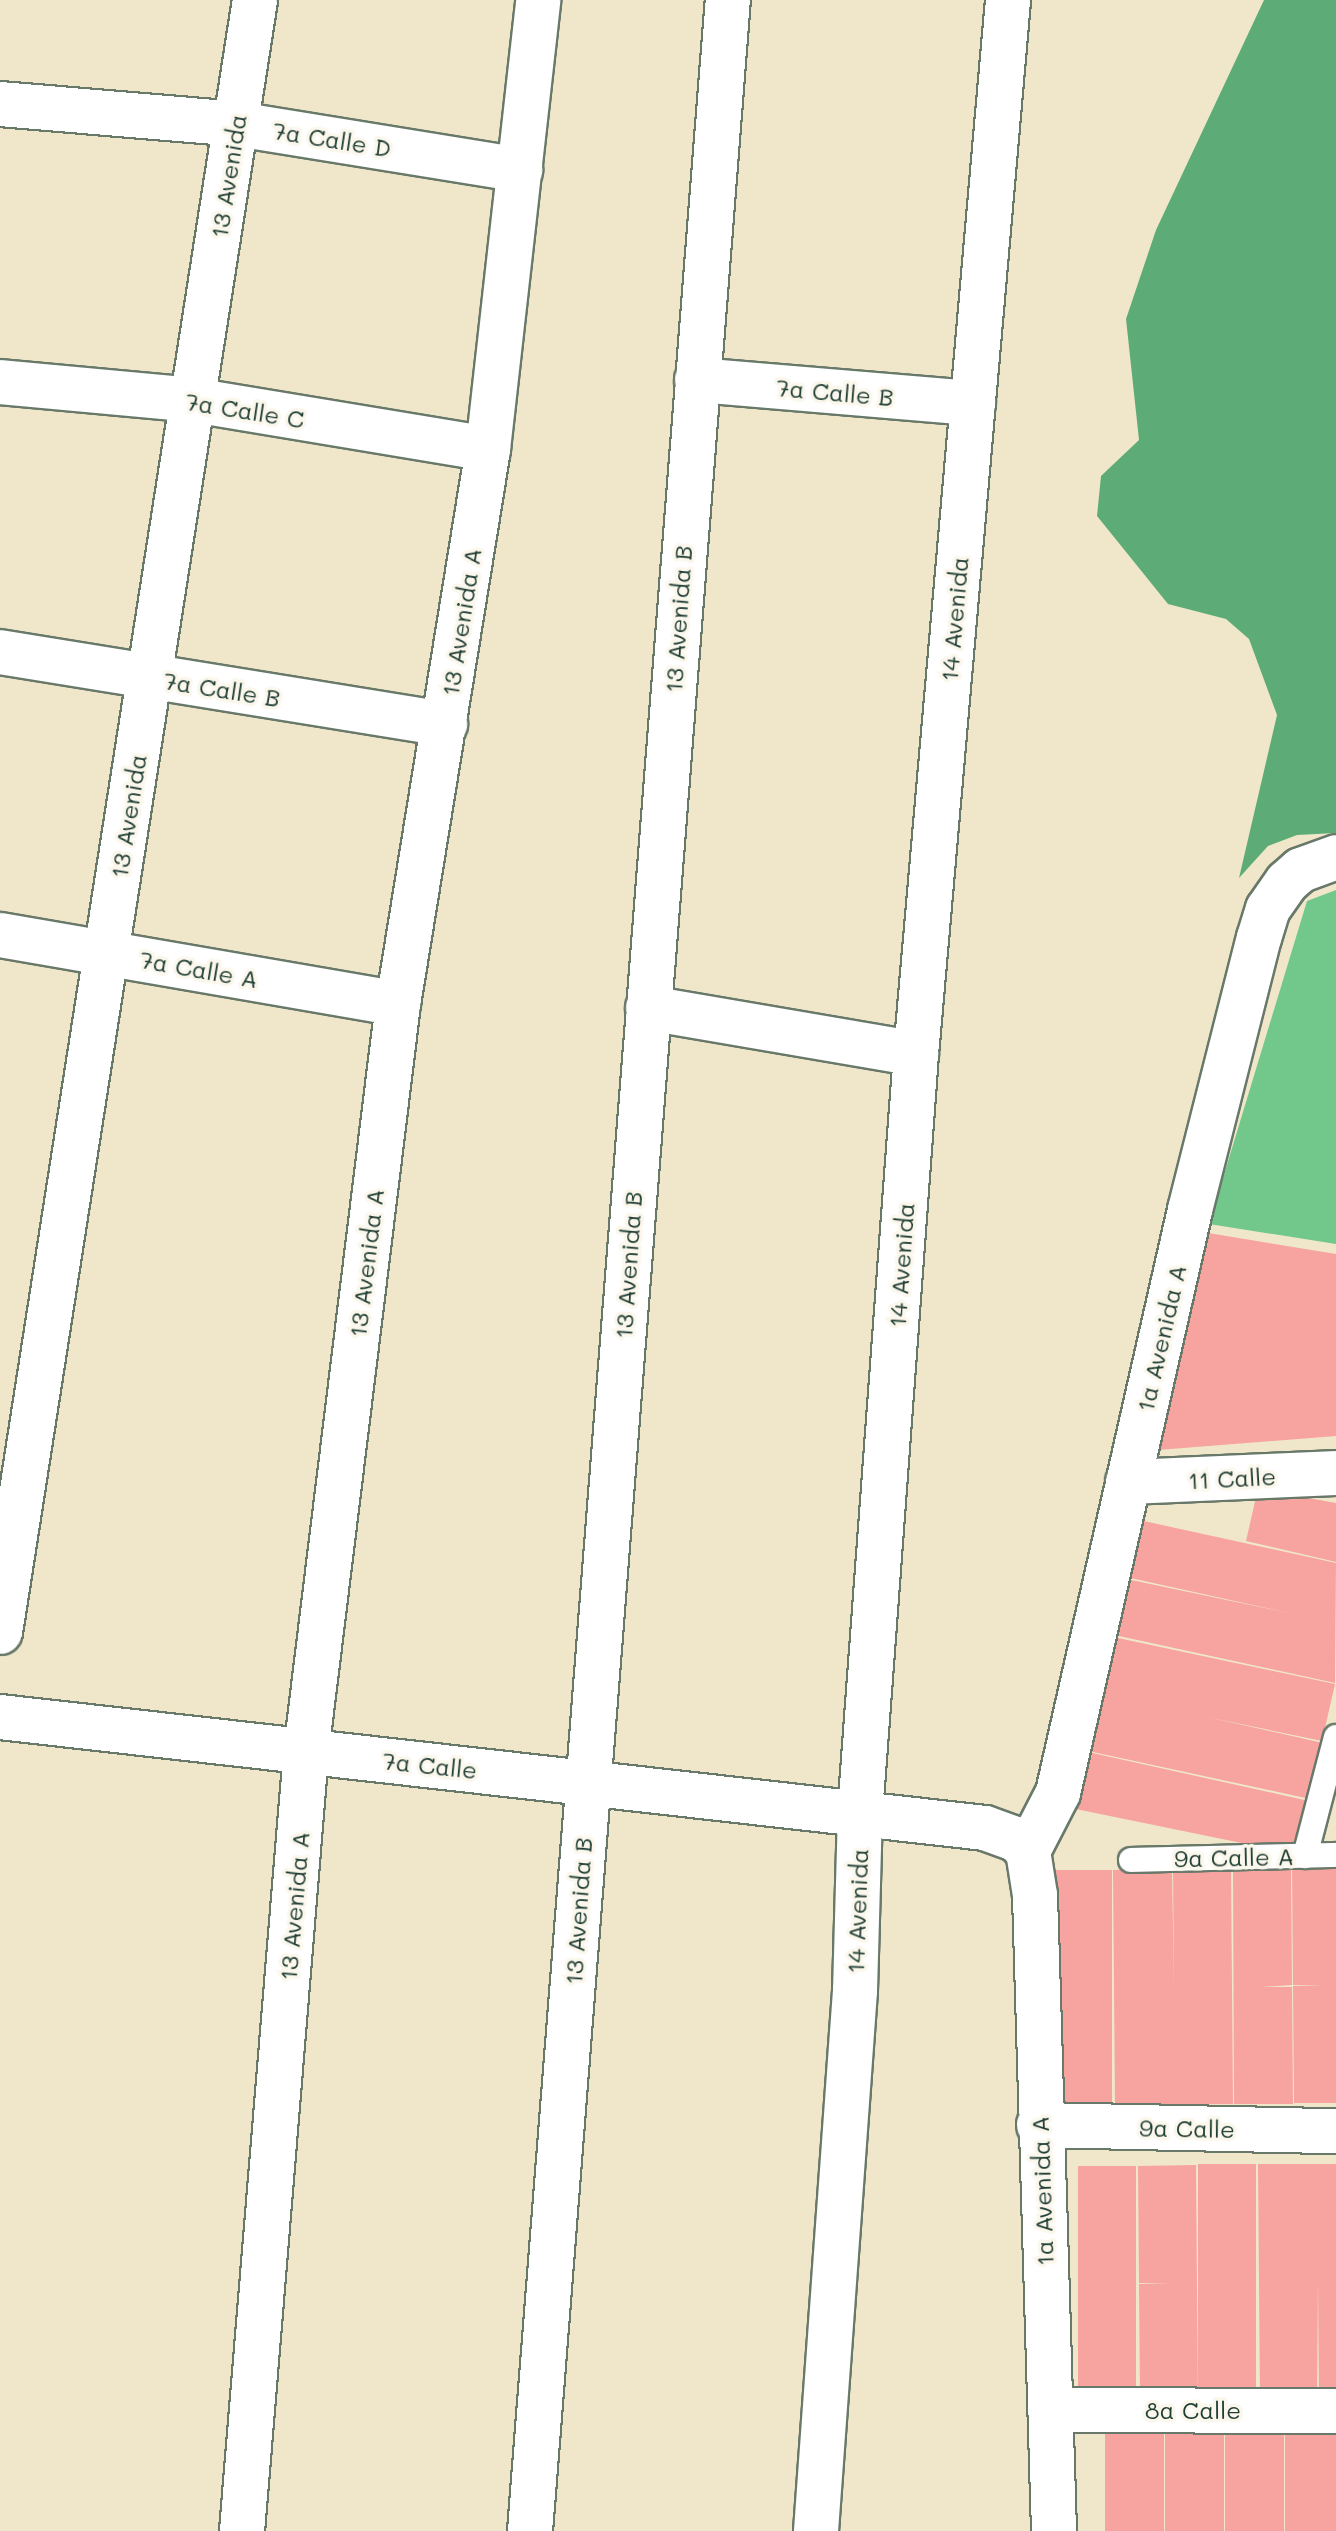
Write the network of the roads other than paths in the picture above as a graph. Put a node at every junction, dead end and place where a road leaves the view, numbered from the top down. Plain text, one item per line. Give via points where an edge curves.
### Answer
1 (255, 0) edge
2 (538, 0) edge
3 (728, 0) edge
4 (1008, 0) edge
5 (0, 104) edge
6 (237, 124) junction
7 (520, 170) junction
8 (697, 380) junction
9 (0, 382) edge
10 (193, 400) junction
11 (973, 403) junction
12 (488, 449) junction
13 (0, 652) edge
14 (151, 677) junction
15 (445, 724) junction
16 (1336, 857) edge
17 (0, 935) edge
18 (106, 952) junction
19 (398, 1004) junction
20 (648, 1008) junction
21 (916, 1054) junction
22 (1336, 1473) edge
23 (1128, 1482) junction
24 (0, 1632) edge
25 (0, 1717) edge
26 (1335, 1746) edge
27 (306, 1752) junction
28 (588, 1782) junction
29 (860, 1813) junction
30 (1028, 1851) junction
31 (1336, 1855) edge
32 (1305, 1856) junction
33 (1131, 1860) dead end
34 (1039, 2125) junction
35 (1336, 2131) edge
36 (1051, 2410) junction
37 (1336, 2411) edge
38 (242, 2531) edge
39 (530, 2531) edge
40 (816, 2531) edge
41 (1054, 2531) edge

1 - 6 street, 13 Avenida
2 - 7 street, 13 Avenida A
3 - 8 street, 13 Avenida B
4 - 11 street, 14 Avenida
5 - 6 street, 7a Calle D
6 - 7 street, 7a Calle D
6 - 10 street, 13 Avenida
7 - 12 street, 13 Avenida A
8 - 11 street, 7a Calle B
8 - 20 street, 13 Avenida B
9 - 10 street, 7a Calle C
10 - 12 street, 7a Calle C
10 - 14 street, 13 Avenida
11 - 21 street, 14 Avenida
12 - 15 street, 13 Avenida A
13 - 14 street, 7a Calle B
14 - 15 street, 7a Calle B
14 - 18 street, 13 Avenida
15 - 19 street, 13 Avenida A
16 - 23 street, 1a Avenida A via 1301,870 1287,882 1264,923 1190,1210
17 - 18 street, 7a Calle A
18 - 19 street, 7a Calle A
18 - 24 street, 13 Avenida
19 - 27 street, 13 Avenida A
20 - 21 street
20 - 28 street, 13 Avenida B
21 - 29 street, 14 Avenida
22 - 23 street, 11 Calle
23 - 30 street, 1a Avenida A via 1058,1793
25 - 27 street, 7a Calle
26 - 32 lane
27 - 28 street, 7a Calle
27 - 38 street, 13 Avenida A
28 - 29 street, 7a Calle
28 - 39 street, 13 Avenida B
29 - 30 street via 985,1828 1016,1839
29 - 40 street, 14 Avenida via 855,1991
30 - 34 street, 1a Avenida A via 1035,1895
31 - 32 lane, 9a Calle A
32 - 33 lane, 9a Calle A
34 - 35 street, 9a Calle
34 - 36 street, 1a Avenida A
36 - 37 street, 8a Calle
36 - 41 street, 1a Avenida A

